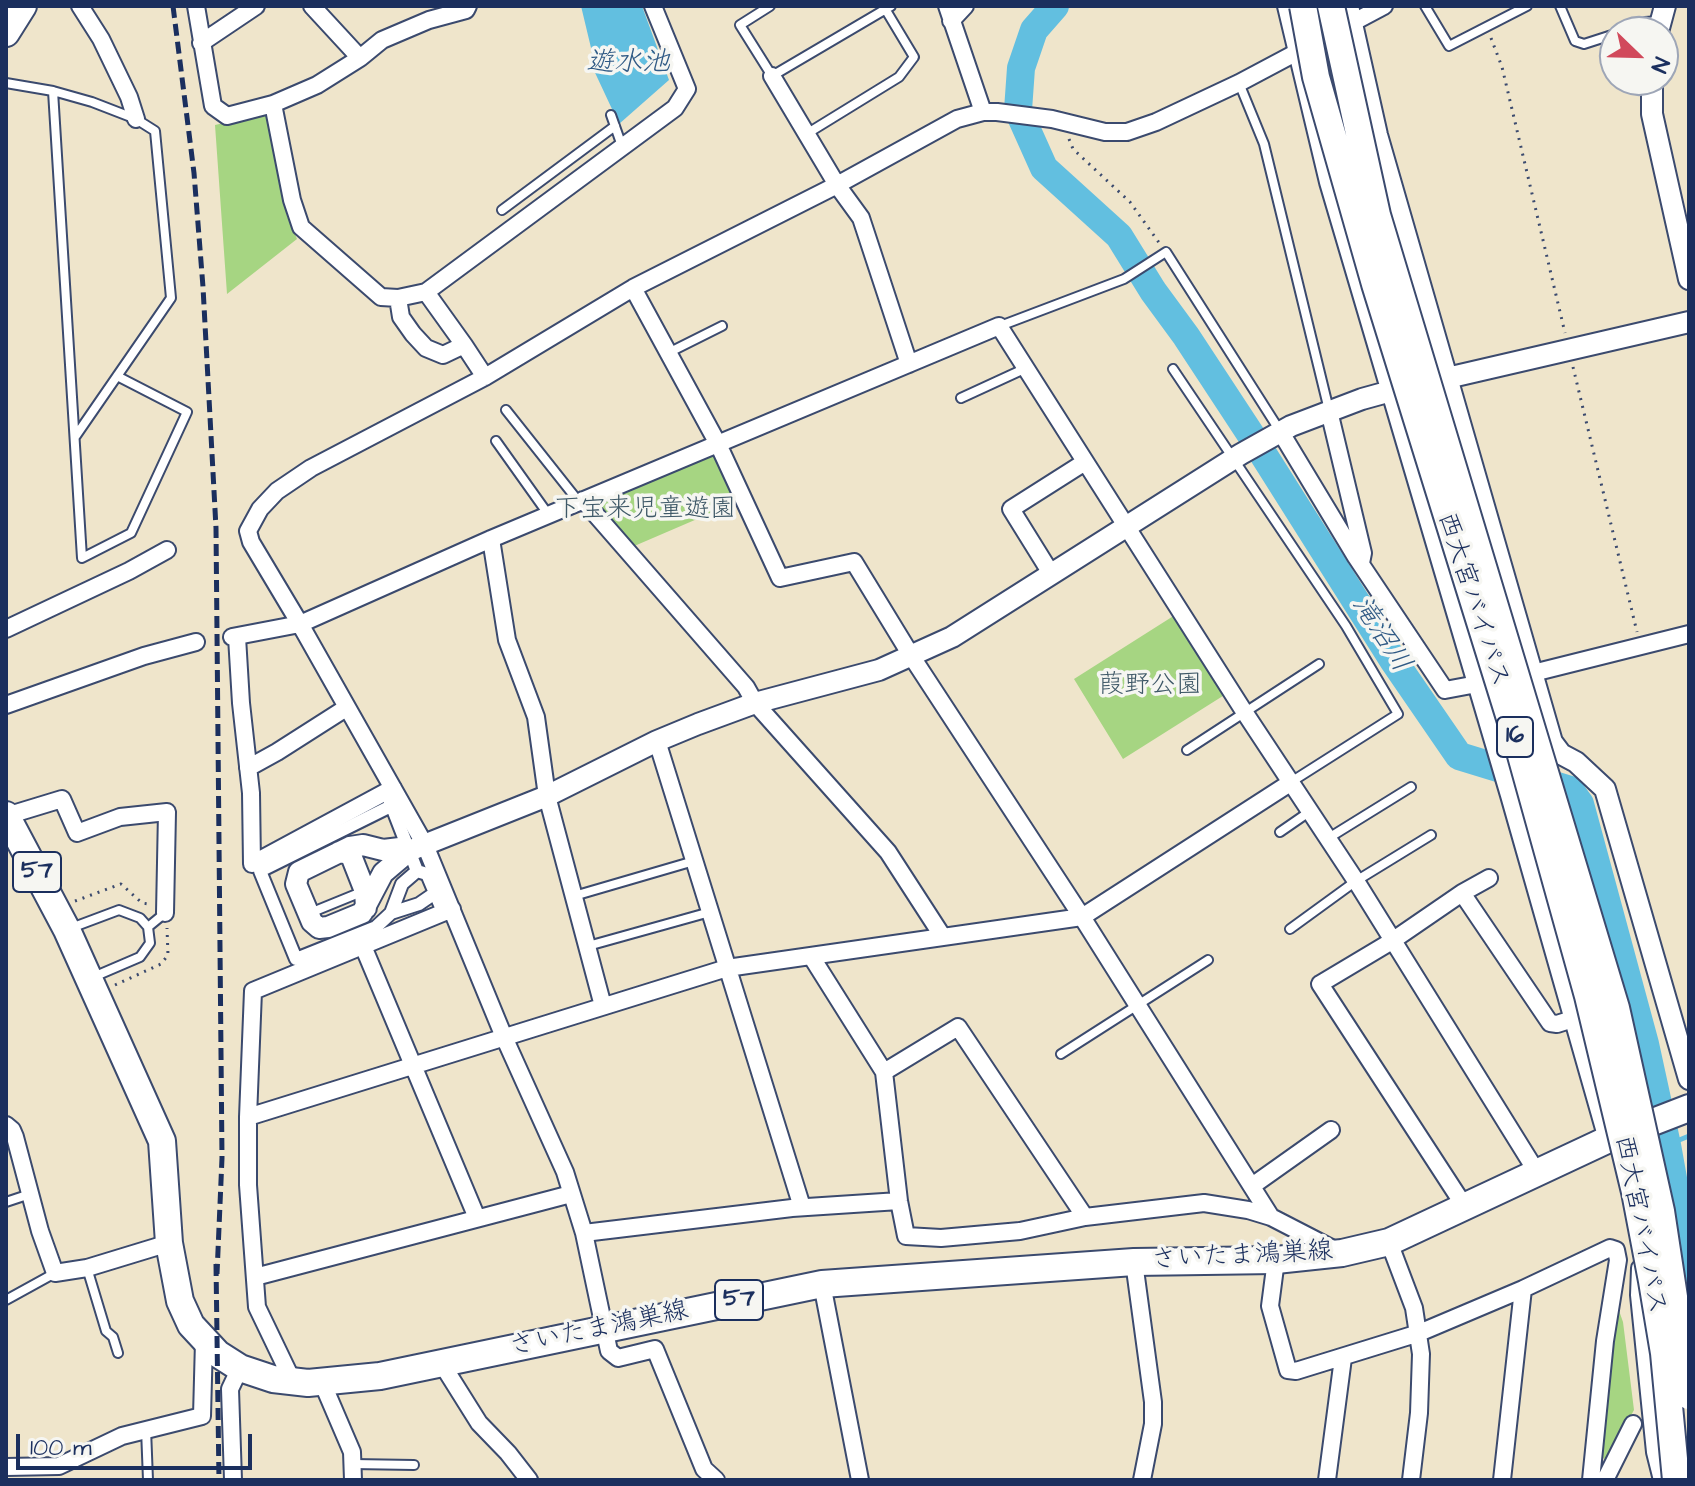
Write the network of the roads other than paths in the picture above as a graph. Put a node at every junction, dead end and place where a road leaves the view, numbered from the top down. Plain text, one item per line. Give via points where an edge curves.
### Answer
1 (23, 6) edge
2 (80, 6) edge
3 (196, 6) edge
4 (256, 6) edge
5 (312, 6) edge
6 (468, 6) edge
7 (653, 6) edge
8 (770, 6) edge
9 (965, 6) edge
10 (1288, 6) edge
11 (1303, 6) edge
12 (1384, 6) edge
13 (1425, 6) edge
14 (1527, 6) edge
15 (1560, 6) edge
16 (887, 7) edge
17 (1344, 11) edge
18 (949, 14) edge
19 (6, 33) edge
20 (1599, 39) edge
21 (201, 43) junction
22 (1297, 52) junction
23 (360, 58) junction
24 (772, 76) junction
25 (6, 83) edge
26 (1239, 83) junction
27 (53, 91) junction
28 (1652, 96) edge
29 (273, 104) junction
30 (990, 112) junction
31 (611, 115) dead end
32 (136, 119) junction
33 (615, 126) junction
34 (808, 133) junction
35 (622, 146) junction
36 (837, 185) junction
37 (502, 210) dead end
38 (1689, 279) edge
39 (633, 288) junction
40 (426, 292) junction
41 (398, 298) junction
42 (1689, 322) edge
43 (722, 326) dead end
44 (999, 326) junction
45 (464, 345) junction
46 (668, 353) junction
47 (909, 364) junction
48 (1024, 369) junction
49 (1173, 369) dead end
50 (117, 376) junction
51 (485, 377) junction
52 (1445, 378) junction
53 (1391, 391) junction
54 (961, 398) dead end
55 (506, 410) dead end
56 (1329, 411) junction
57 (1275, 434) junction
58 (75, 437) junction
59 (496, 441) dead end
60 (718, 444) junction
61 (1237, 456) junction
62 (1085, 462) junction
63 (581, 501) junction
64 (548, 514) junction
65 (1127, 527) junction
66 (491, 539) junction
67 (167, 550) dead end
68 (1361, 564) junction
69 (1052, 575) junction
70 (300, 624) junction
71 (6, 629) edge
72 (1689, 634) edge
73 (196, 642) dead end
74 (912, 657) junction
75 (1319, 664) dead end
76 (1533, 673) junction
77 (1477, 684) junction
78 (755, 703) junction
79 (6, 705) edge
80 (346, 708) junction
81 (1245, 713) junction
82 (657, 741) junction
83 (1187, 750) dead end
84 (248, 768) junction
85 (1290, 783) junction
86 (1411, 787) dead end
87 (390, 795) junction
88 (547, 796) junction
89 (1309, 812) junction
90 (7, 817) edge
91 (1280, 832) dead end
92 (1431, 835) dead end
93 (1327, 839) junction
94 (417, 848) junction
95 (339, 852) junction
96 (695, 861) junction
97 (417, 871) junction
98 (1489, 878) dead end
99 (1356, 881) junction
100 (435, 893) junction
101 (1462, 893) junction
102 (574, 896) junction
103 (365, 900) junction
104 (448, 910) junction
105 (710, 912) junction
106 (165, 913) joint
107 (391, 913) junction
108 (1082, 917) junction
109 (62, 919) junction
110 (148, 927) junction
111 (1290, 929) dead end
112 (943, 937) junction
113 (1392, 941) junction
114 (363, 946) junction
115 (587, 946) junction
116 (811, 956) junction
117 (1208, 960) dead end
118 (727, 968) junction
119 (93, 985) junction
120 (1137, 1004) junction
121 (603, 1006) junction
122 (1576, 1018) junction
123 (504, 1037) junction
124 (1061, 1054) dead end
125 (412, 1066) junction
126 (884, 1072) junction
127 (1689, 1079) edge
128 (1687, 1108) edge
129 (248, 1117) junction
130 (6, 1125) edge
131 (1331, 1130) dead end
132 (1609, 1139) junction
133 (1538, 1174) junction
134 (1252, 1186) junction
135 (30, 1194) junction
136 (571, 1194) junction
137 (899, 1201) junction
138 (6, 1202) edge
139 (802, 1207) junction
140 (1465, 1207) junction
141 (1085, 1217) junction
142 (1271, 1217) junction
143 (477, 1218) junction
144 (584, 1233) junction
145 (1389, 1242) junction
146 (169, 1243) junction
147 (1342, 1253) junction
148 (1276, 1260) junction
149 (1134, 1262) junction
150 (87, 1268) junction
151 (55, 1273) junction
152 (255, 1277) junction
153 (822, 1284) junction
154 (1523, 1289) junction
155 (6, 1300) edge
156 (605, 1328) junction
157 (1419, 1333) junction
158 (204, 1341) junction
159 (118, 1353) dead end
160 (1343, 1358) junction
161 (442, 1364) junction
162 (240, 1368) junction
163 (293, 1382) junction
164 (322, 1382) junction
165 (1689, 1396) edge
166 (1633, 1424) dead end
167 (146, 1428) junction
168 (414, 1465) dead end
169 (6, 1467) edge
170 (353, 1472) edge
171 (60, 1473) edge
172 (148, 1480) edge
173 (233, 1480) edge
174 (529, 1480) edge
175 (716, 1480) edge
176 (860, 1480) edge
177 (1142, 1480) edge
178 (1327, 1480) edge
179 (1411, 1480) edge
180 (1502, 1480) edge
181 (1591, 1480) edge
182 (1605, 1480) edge
183 (1662, 1480) edge
184 (1676, 1480) edge

1 - 19 main road
2 - 32 street via 101,39
3 - 21 street
4 - 21 street
5 - 23 street
6 - 23 street via 382,40
7 - 35 street via 687,89 675,108
8 - 24 lane via 740,25
9 - 18 street
10 - 22 street
11 - 184 main road, 西大宮バイパス / 16, bridge via 1316,77 1362,240 1517,741 1588,996 1652,1281
12 - 17 street
13 - 14 lane via 1449,46
15 - 20 lane via 1575,41
16 - 24 lane
16 - 34 lane via 914,57 899,77
17 - 22 street
17 - 52 street
17 - 165 main road, 西大宮バイパス / 16, bridge via 1377,215 1616,1008 1661,1211
18 - 30 street
21 - 29 street via 213,106 227,116
22 - 26 street
22 - 53 street
23 - 29 street
24 - 34 street
25 - 27 lane
26 - 30 street via 1127,132
26 - 56 lane via 1264,144
27 - 32 lane
27 - 58 lane
28 - 38 street via 1657,142
29 - 41 street via 301,227 381,297
30 - 36 street via 957,119
31 - 33 lane
32 - 50 lane via 155,131 171,298
33 - 35 lane
33 - 37 lane
34 - 36 street
35 - 40 street
36 - 39 street
36 - 47 street via 861,218
39 - 46 street
39 - 51 street
40 - 41 street
40 - 45 street
41 - 45 street via 401,317 426,348 443,355
42 - 52 street
43 - 46 lane
44 - 47 street
44 - 48 street
44 - 57 lane via 1124,279 1163,254
45 - 51 street
46 - 60 street
47 - 60 street
48 - 54 lane
48 - 62 street
49 - 61 lane
50 - 58 lane
50 - 58 lane via 187,412 131,533 82,558
51 - 70 street via 311,468 260,509 248,531 251,542
52 - 53 street
52 - 76 street
53 - 56 street
53 - 77 street
55 - 63 lane
56 - 57 street
56 - 68 street via 1363,553
57 - 61 street
57 - 68 street
59 - 64 lane
60 - 63 street
60 - 74 street via 780,578 854,562
61 - 65 street
61 - 85 lane via 1398,714
62 - 65 street
62 - 69 street via 1011,509
63 - 64 street
63 - 78 street
64 - 66 street
65 - 69 street
65 - 81 street
66 - 70 street
66 - 88 street via 507,640 536,717
67 - 71 street
68 - 77 street via 1445,690
69 - 74 street
70 - 80 street
70 - 84 street via 234,637
72 - 76 street
73 - 79 street
74 - 78 street
74 - 108 street
75 - 81 lane
76 - 127 street via 1552,742 1605,789
77 - 122 street
78 - 82 street
78 - 112 street via 888,852
80 - 84 street
80 - 87 street
81 - 83 lane
81 - 85 street
82 - 88 street
82 - 96 street
84 - 87 street via 252,864
85 - 89 street
85 - 108 street
86 - 93 lane
87 - 94 street
87 - 107 street via 260,871 296,959 376,927
88 - 94 street
88 - 102 street
89 - 91 lane
89 - 93 street
90 - 106 street via 62,799 77,833 120,817 167,812
90 - 109 main road, さいたま鴻巣線 / 57
92 - 99 lane
93 - 99 street
94 - 95 street via 357,845
94 - 97 street
94 - 103 street via 383,873
94 - 104 street
95 - 103 street via 352,858
95 - 103 street via 296,875 315,926 323,928
96 - 102 lane
96 - 105 street
97 - 100 street via 427,874
97 - 107 street via 402,884
98 - 101 street
99 - 111 lane
99 - 113 street
100 - 104 street
100 - 107 street
101 - 113 street
101 - 122 street via 1550,1023
102 - 115 street
104 - 114 street
104 - 123 street
105 - 115 lane
105 - 118 street
106 - 110 lane
108 - 112 street
108 - 120 street
109 - 110 lane via 119,910
109 - 119 main road, さいたま鴻巣線 / 57
110 - 119 lane via 147,951
112 - 116 street
113 - 133 street
113 - 140 street via 1320,984
114 - 125 street
114 - 129 street via 253,991
115 - 121 street
116 - 118 street
116 - 126 street
117 - 120 lane
118 - 121 street
118 - 139 street
119 - 146 main road, さいたま鴻巣線 / 57 via 162,1141
120 - 124 lane
120 - 134 street
121 - 123 street
122 - 132 street
123 - 125 street
123 - 136 street
125 - 129 street
125 - 143 street
126 - 137 street
126 - 141 street via 958,1027
128 - 132 main road, さいたま鴻巣線 / 57
129 - 152 street
130 - 135 street via 15,1137
131 - 134 street
132 - 133 main road, さいたま鴻巣線 / 57
132 - 183 street via 1641,1272 1639,1295
133 - 140 main road, さいたま鴻巣線 / 57
134 - 142 street
135 - 138 lane
135 - 151 street
136 - 143 street
136 - 144 street
137 - 139 street
137 - 141 street via 906,1236 1020,1231
139 - 144 street
140 - 145 main road, さいたま鴻巣線 / 57
141 - 142 street via 1204,1203
142 - 147 street
143 - 152 street
144 - 156 street
145 - 147 main road, さいたま鴻巣線 / 57
145 - 157 street
146 - 150 street
146 - 158 main road, さいたま鴻巣線 / 57 via 180,1301
147 - 148 main road, さいたま鴻巣線 / 57
148 - 149 main road, さいたま鴻巣線 / 57
148 - 160 street via 1270,1306 1288,1370
149 - 153 main road, さいたま鴻巣線 / 57
149 - 177 street via 1153,1402
150 - 151 street
150 - 159 lane
151 - 155 lane
152 - 163 street via 257,1307
153 - 156 main road, さいたま鴻巣線 / 57
153 - 176 street
154 - 157 street
154 - 180 street
154 - 181 street via 1610,1248 1616,1250
156 - 161 main road, さいたま鴻巣線 / 57
156 - 175 street via 609,1351 618,1358 655,1349 704,1469
157 - 160 street
157 - 179 street via 1422,1377
158 - 162 main road, さいたま鴻巣線 / 57
158 - 167 street via 202,1416
160 - 178 street
161 - 164 main road, さいたま鴻巣線 / 57
161 - 174 street via 479,1423
162 - 163 main road, さいたま鴻巣線 / 57
162 - 173 street via 230,1389
163 - 164 main road, さいたま鴻巣線 / 57
164 - 170 street via 352,1452
166 - 182 street
167 - 171 street via 122,1436
167 - 172 lane
168 - 170 lane
169 - 171 street

